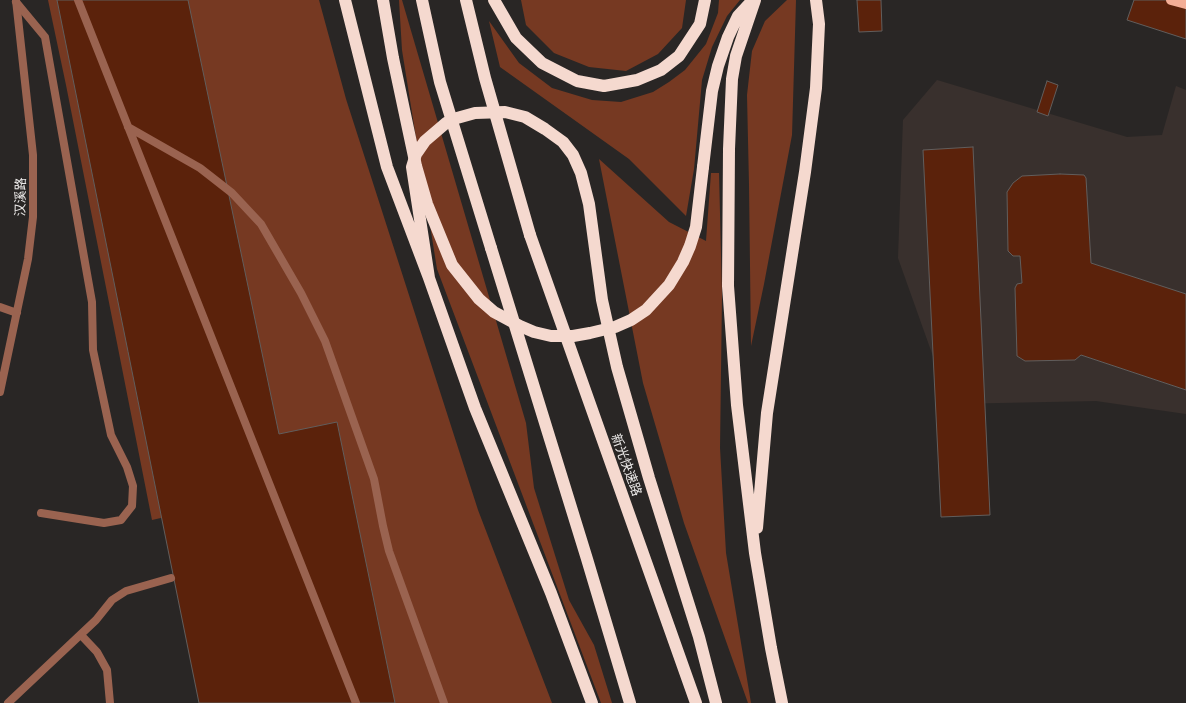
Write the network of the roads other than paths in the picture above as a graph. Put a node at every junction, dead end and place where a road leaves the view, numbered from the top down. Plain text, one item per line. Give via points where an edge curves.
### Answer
1 (78, 0) edge
2 (345, 0) edge
3 (383, 0) edge
4 (422, 0) edge
5 (466, 0) edge
6 (494, 0) edge
7 (705, 0) edge
8 (754, 0) edge
9 (816, 0) edge
10 (1171, 0) edge
11 (16, 1) edge
12 (1186, 4) edge
13 (128, 127) junction
14 (429, 278) junction
15 (0, 307) edge
16 (17, 313) junction
17 (0, 392) edge
18 (41, 513) dead end
19 (755, 553) junction
20 (170, 578) dead end
21 (80, 635) junction
22 (353, 701) edge
23 (8, 703) edge
24 (110, 703) edge
25 (444, 703) edge
26 (592, 703) edge
27 (630, 703) edge
28 (696, 703) edge
29 (716, 703) edge
30 (782, 703) edge

1 - 13 street
2 - 14 highway via 387,166
3 - 8 highway, bridge via 416,166 427,204 452,265 478,298 494,312 534,332 551,336 590,333 631,320 646,310 669,285 683,262 696,227 712,92 718,66 738,16
4 - 27 highway, bridge via 440,82
5 - 28 highway, 新光快速路, bridge via 485,78 530,236
6 - 7 highway via 516,38 542,62 577,81 604,86 637,80 661,70 679,56 700,24
8 - 19 highway via 736,56 732,79 728,286 737,405
9 - 19 highway via 819,24 816,88 767,413
10 - 12 main road
11 - 16 street, 汉溪路 via 33,155 33,217
11 - 18 street via 45,37 92,302 93,350 111,435 127,467 133,486 132,506 121,520 104,523
13 - 22 street
13 - 25 street via 200,168 232,193 261,224 301,292 326,341 374,479 389,551
14 - 26 highway via 475,408 551,593
14 - 29 highway via 412,167 416,154 425,141 446,123 457,118 475,113 504,112 525,117 563,142 573,154 581,173 589,204 602,300 617,368 699,637
15 - 16 street
16 - 17 street, 汉溪路
19 - 30 highway via 770,648
20 - 21 street via 126,591 112,600
21 - 23 street
21 - 24 street via 97,652 107,670

